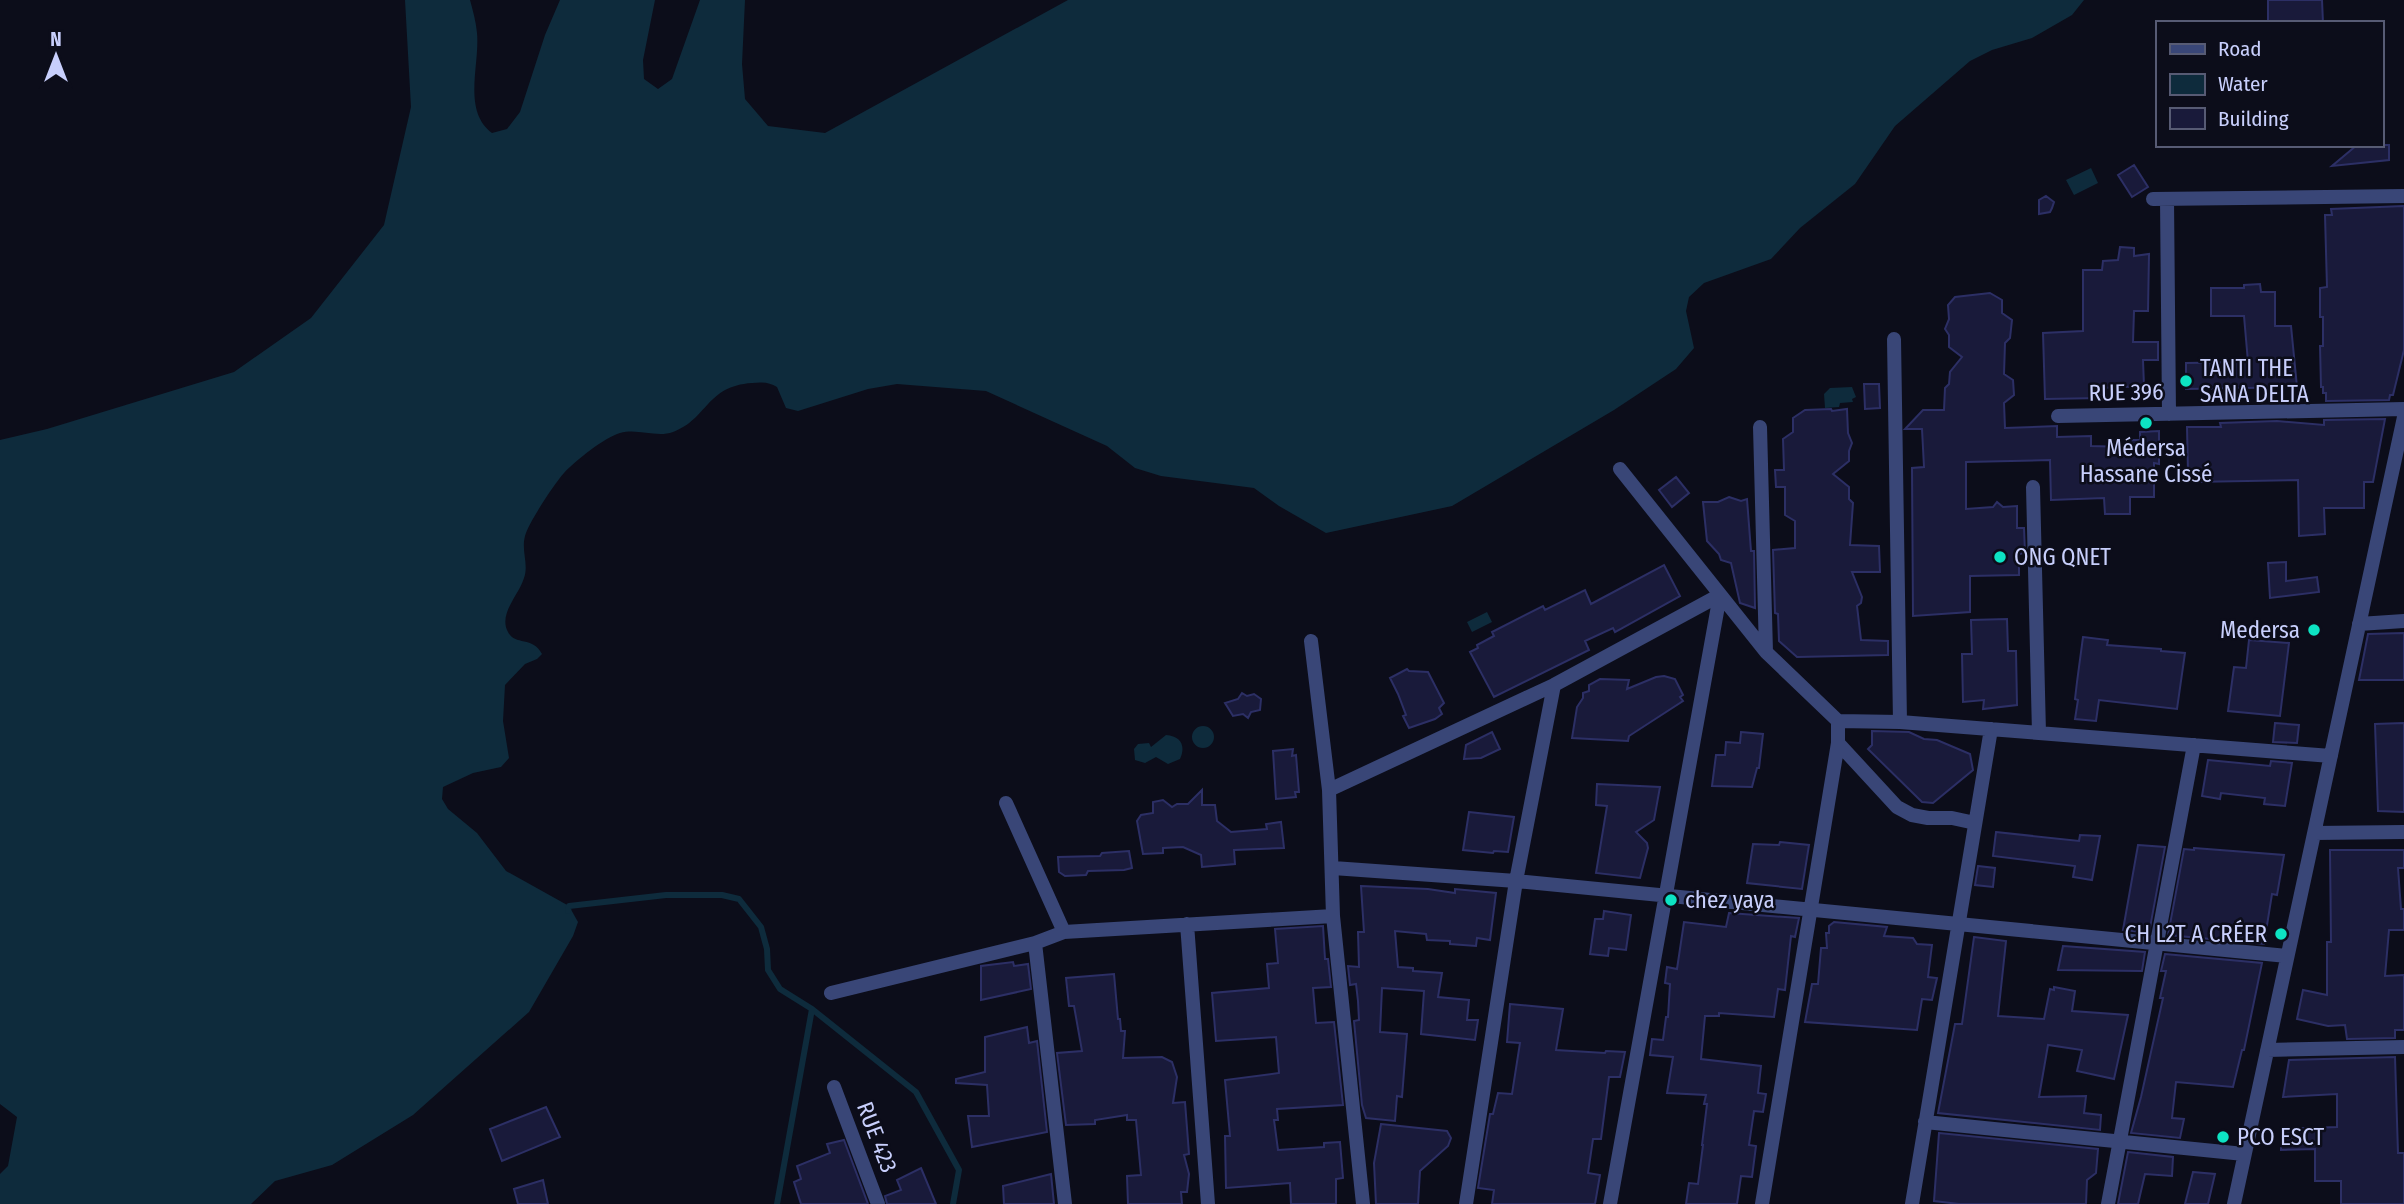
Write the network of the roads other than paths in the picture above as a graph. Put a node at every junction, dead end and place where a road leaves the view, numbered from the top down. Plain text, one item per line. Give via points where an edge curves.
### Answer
1 (2404, 196) edge
2 (1894, 339) dead end
3 (2404, 409) edge
4 (2169, 414) junction
5 (2059, 416) dead end
6 (2404, 417) edge
7 (1759, 427) dead end
8 (1620, 469) dead end
9 (2033, 487) dead end
10 (1720, 594) junction
11 (2404, 621) edge
12 (2359, 624) junction
13 (1311, 641) dead end
14 (1766, 652) junction
15 (1554, 685) junction
16 (1838, 721) junction
17 (1900, 722) junction
18 (1991, 729) junction
19 (2039, 733) junction
20 (1838, 744) junction
21 (2194, 745) junction
22 (2330, 756) junction
23 (1329, 790) junction
24 (1006, 803) dead end
25 (1975, 823) junction
26 (2404, 832) edge
27 (2314, 834) junction
28 (1333, 868) junction
29 (1516, 881) junction
30 (1666, 895) junction
31 (1811, 910) junction
32 (1333, 916) junction
33 (1187, 924) junction
34 (1958, 924) junction
35 (1064, 932) junction
36 (1035, 943) junction
37 (2156, 943) junction
38 (2287, 956) junction
39 (831, 993) dead end
40 (2404, 1047) edge
41 (2267, 1049) junction
42 (834, 1087) dead end
43 (1925, 1122) junction
44 (2120, 1141) junction
45 (2244, 1154) junction
46 (878, 1204) edge
47 (1065, 1204) edge
48 (1208, 1204) edge
49 (1363, 1204) edge
50 (1466, 1204) edge
51 (1611, 1204) edge
52 (1762, 1204) edge
53 (1912, 1204) edge
54 (2108, 1204) edge
55 (2234, 1204) edge

1 - 4 street via 2160,199
2 - 17 street
3 - 4 street, RUE 396
4 - 5 street, RUE 396
6 - 12 street
7 - 14 street
8 - 10 street
9 - 19 street
10 - 14 street
10 - 15 street
10 - 30 street
11 - 12 street
12 - 22 street
13 - 23 street
14 - 16 street
15 - 23 street
15 - 29 street
16 - 17 street
16 - 20 street
17 - 18 street
18 - 19 street
18 - 25 street
19 - 21 street
20 - 25 street via 1896,807 1920,817
20 - 31 street
21 - 22 street
21 - 37 street
22 - 27 street
23 - 28 street
24 - 35 street
25 - 34 street
26 - 27 street
27 - 38 street
28 - 29 street
28 - 32 street
29 - 30 street
29 - 50 street
30 - 31 street
30 - 51 street
31 - 34 street
31 - 52 street
32 - 33 street
32 - 49 street
33 - 35 street
33 - 48 street
34 - 37 street
34 - 43 street
35 - 36 street
36 - 39 street
36 - 47 street
37 - 38 street
37 - 44 street
38 - 41 street
40 - 41 street
41 - 45 street
42 - 46 street, RUE 423
43 - 44 street
43 - 53 street
44 - 45 street
44 - 54 street
45 - 55 street

